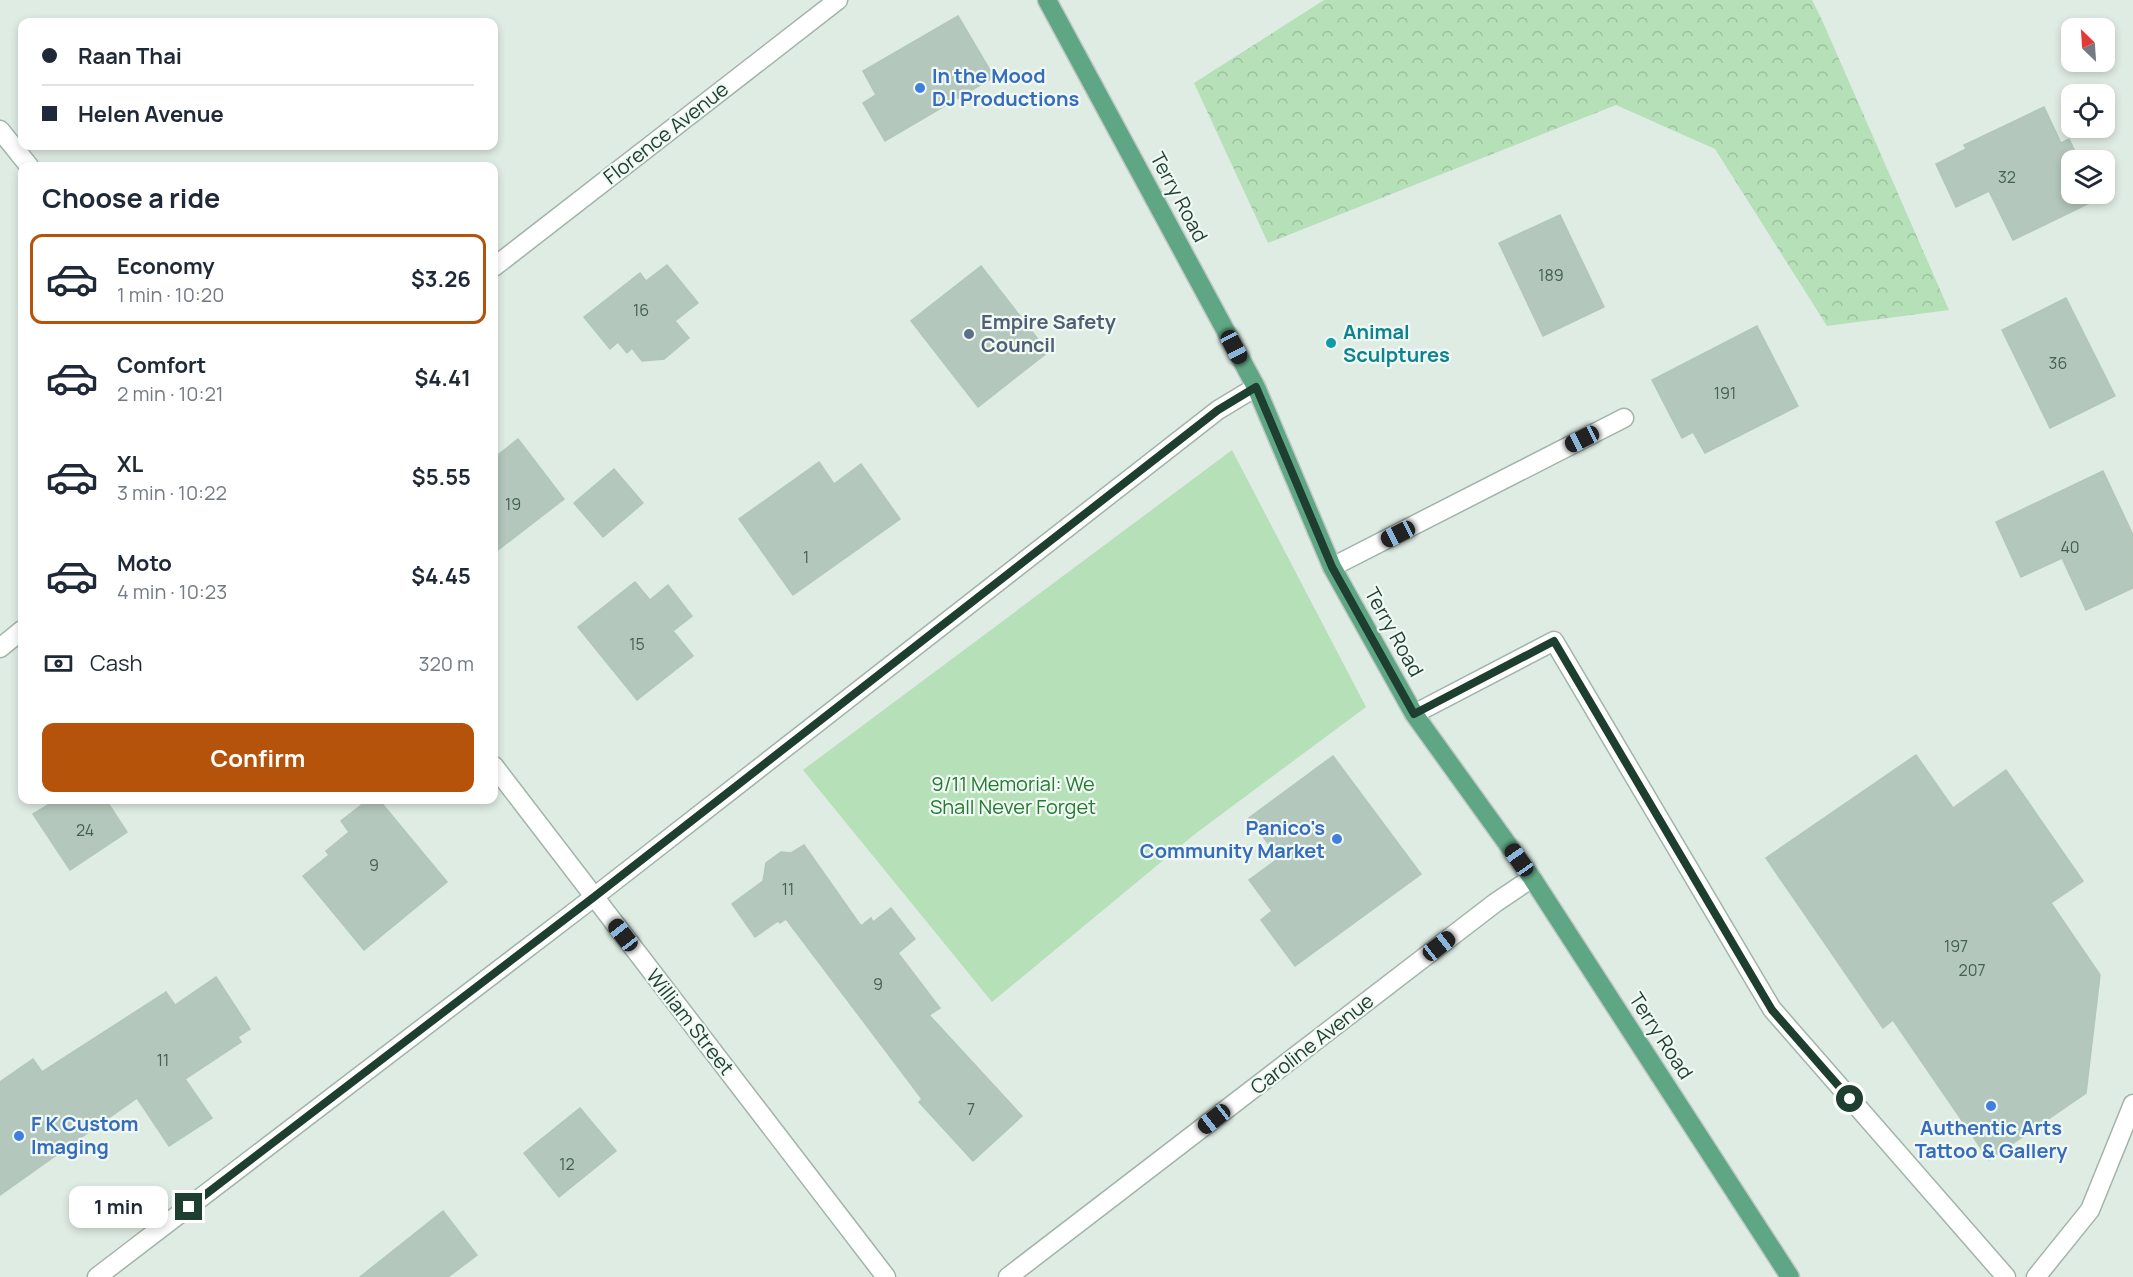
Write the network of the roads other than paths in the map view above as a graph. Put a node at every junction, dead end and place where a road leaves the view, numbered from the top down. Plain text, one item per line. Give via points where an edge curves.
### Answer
1 (838, 0) edge
2 (1047, 0) edge
3 (0, 130) edge
4 (26, 162) edge
5 (498, 264) edge
6 (1256, 387) junction
7 (1623, 418) dead end
8 (1332, 567) junction
9 (18, 633) edge
10 (0, 648) edge
11 (1414, 714) junction
12 (498, 771) edge
13 (1532, 878) junction
14 (594, 897) junction
15 (2133, 1104) edge
16 (97, 1277) edge
17 (886, 1277) edge
18 (1008, 1277) edge
19 (1790, 1277) edge
20 (2006, 1277) edge
21 (2036, 1277) edge

1 - 5 street, Florence Avenue
2 - 6 main road, Terry Road
3 - 4 street
6 - 8 main road, Terry Road
6 - 14 street via 1218,410
7 - 8 street
8 - 11 main road, Terry Road
9 - 10 street
11 - 13 main road, Terry Road
11 - 20 street via 1554,641 1772,1010
12 - 14 street, William Street
13 - 18 street, Caroline Avenue
13 - 19 main road, Terry Road
14 - 16 street
14 - 17 street, William Street
15 - 21 street via 2090,1210

